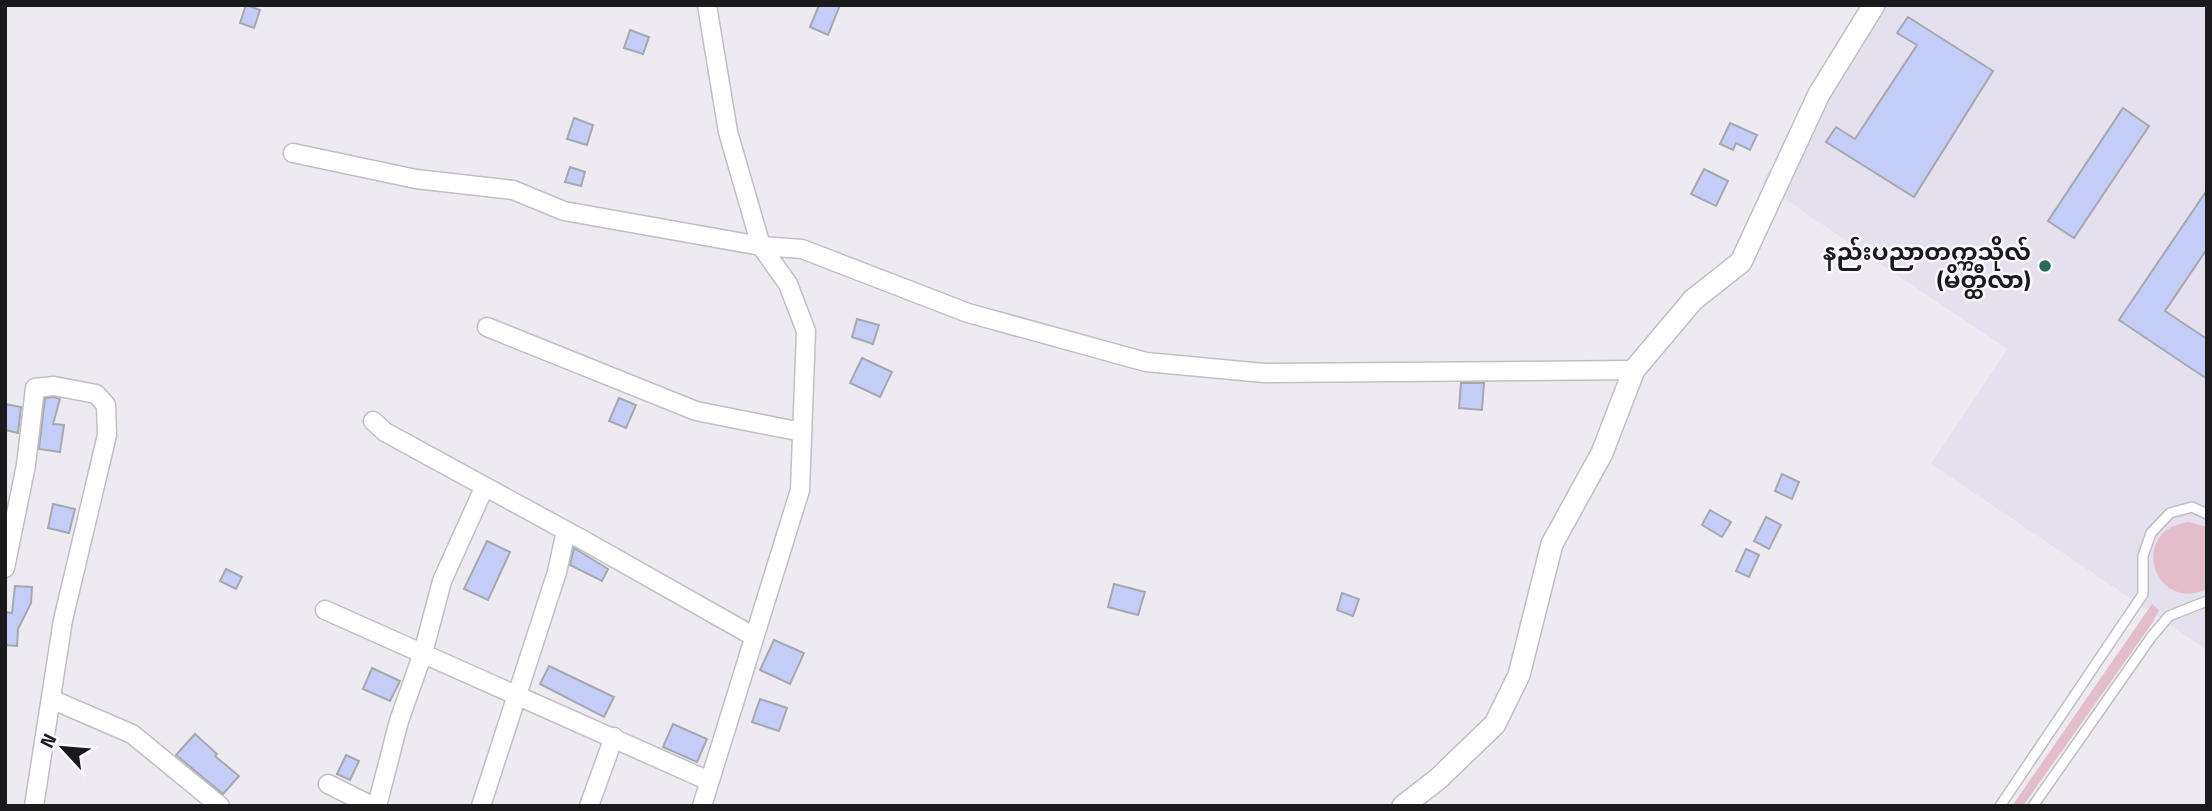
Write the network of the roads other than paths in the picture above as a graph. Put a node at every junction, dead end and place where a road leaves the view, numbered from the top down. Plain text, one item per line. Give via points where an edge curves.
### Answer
1 (707, 5) edge
2 (1874, 5) edge
3 (293, 153) dead end
4 (761, 246) junction
5 (487, 327) dead end
6 (1634, 370) junction
7 (373, 421) dead end
8 (802, 432) junction
9 (484, 488) junction
10 (2207, 514) edge
11 (566, 531) junction
12 (5, 568) edge
13 (2207, 601) edge
14 (325, 610) dead end
15 (753, 636) junction
16 (423, 653) junction
17 (517, 694) junction
18 (51, 699) junction
19 (614, 737) junction
20 (709, 781) junction
21 (328, 784) dead end
22 (34, 806) edge
23 (220, 806) edge
24 (375, 806) edge
25 (481, 806) edge
26 (589, 806) edge
27 (702, 806) edge
28 (1403, 806) edge
29 (2000, 806) edge
30 (2033, 806) edge

1 - 4 street via 728,132
2 - 6 street via 1819,94 1741,262 1693,300
3 - 4 street via 416,179 513,190 564,211
4 - 6 street via 802,249 968,313 1146,362 1264,373
4 - 8 street via 788,284 807,331
5 - 8 street via 696,411
6 - 28 street via 1602,453 1552,544 1519,675 1495,724
7 - 9 street
8 - 15 street via 800,491
9 - 11 street
9 - 16 street via 442,581
10 - 29 lane via 2192,507 2170,513 2151,533 2143,556 2143,594
11 - 15 street
11 - 17 street
12 - 18 street via 26,465 35,387 96,394 106,405 107,435 63,620
13 - 30 lane via 2169,615 2152,635
14 - 16 street
15 - 20 street
16 - 17 street
16 - 24 street
17 - 19 street
17 - 25 street
18 - 22 street
18 - 23 street via 132,734
19 - 20 street
19 - 26 street
20 - 27 street
21 - 24 street

